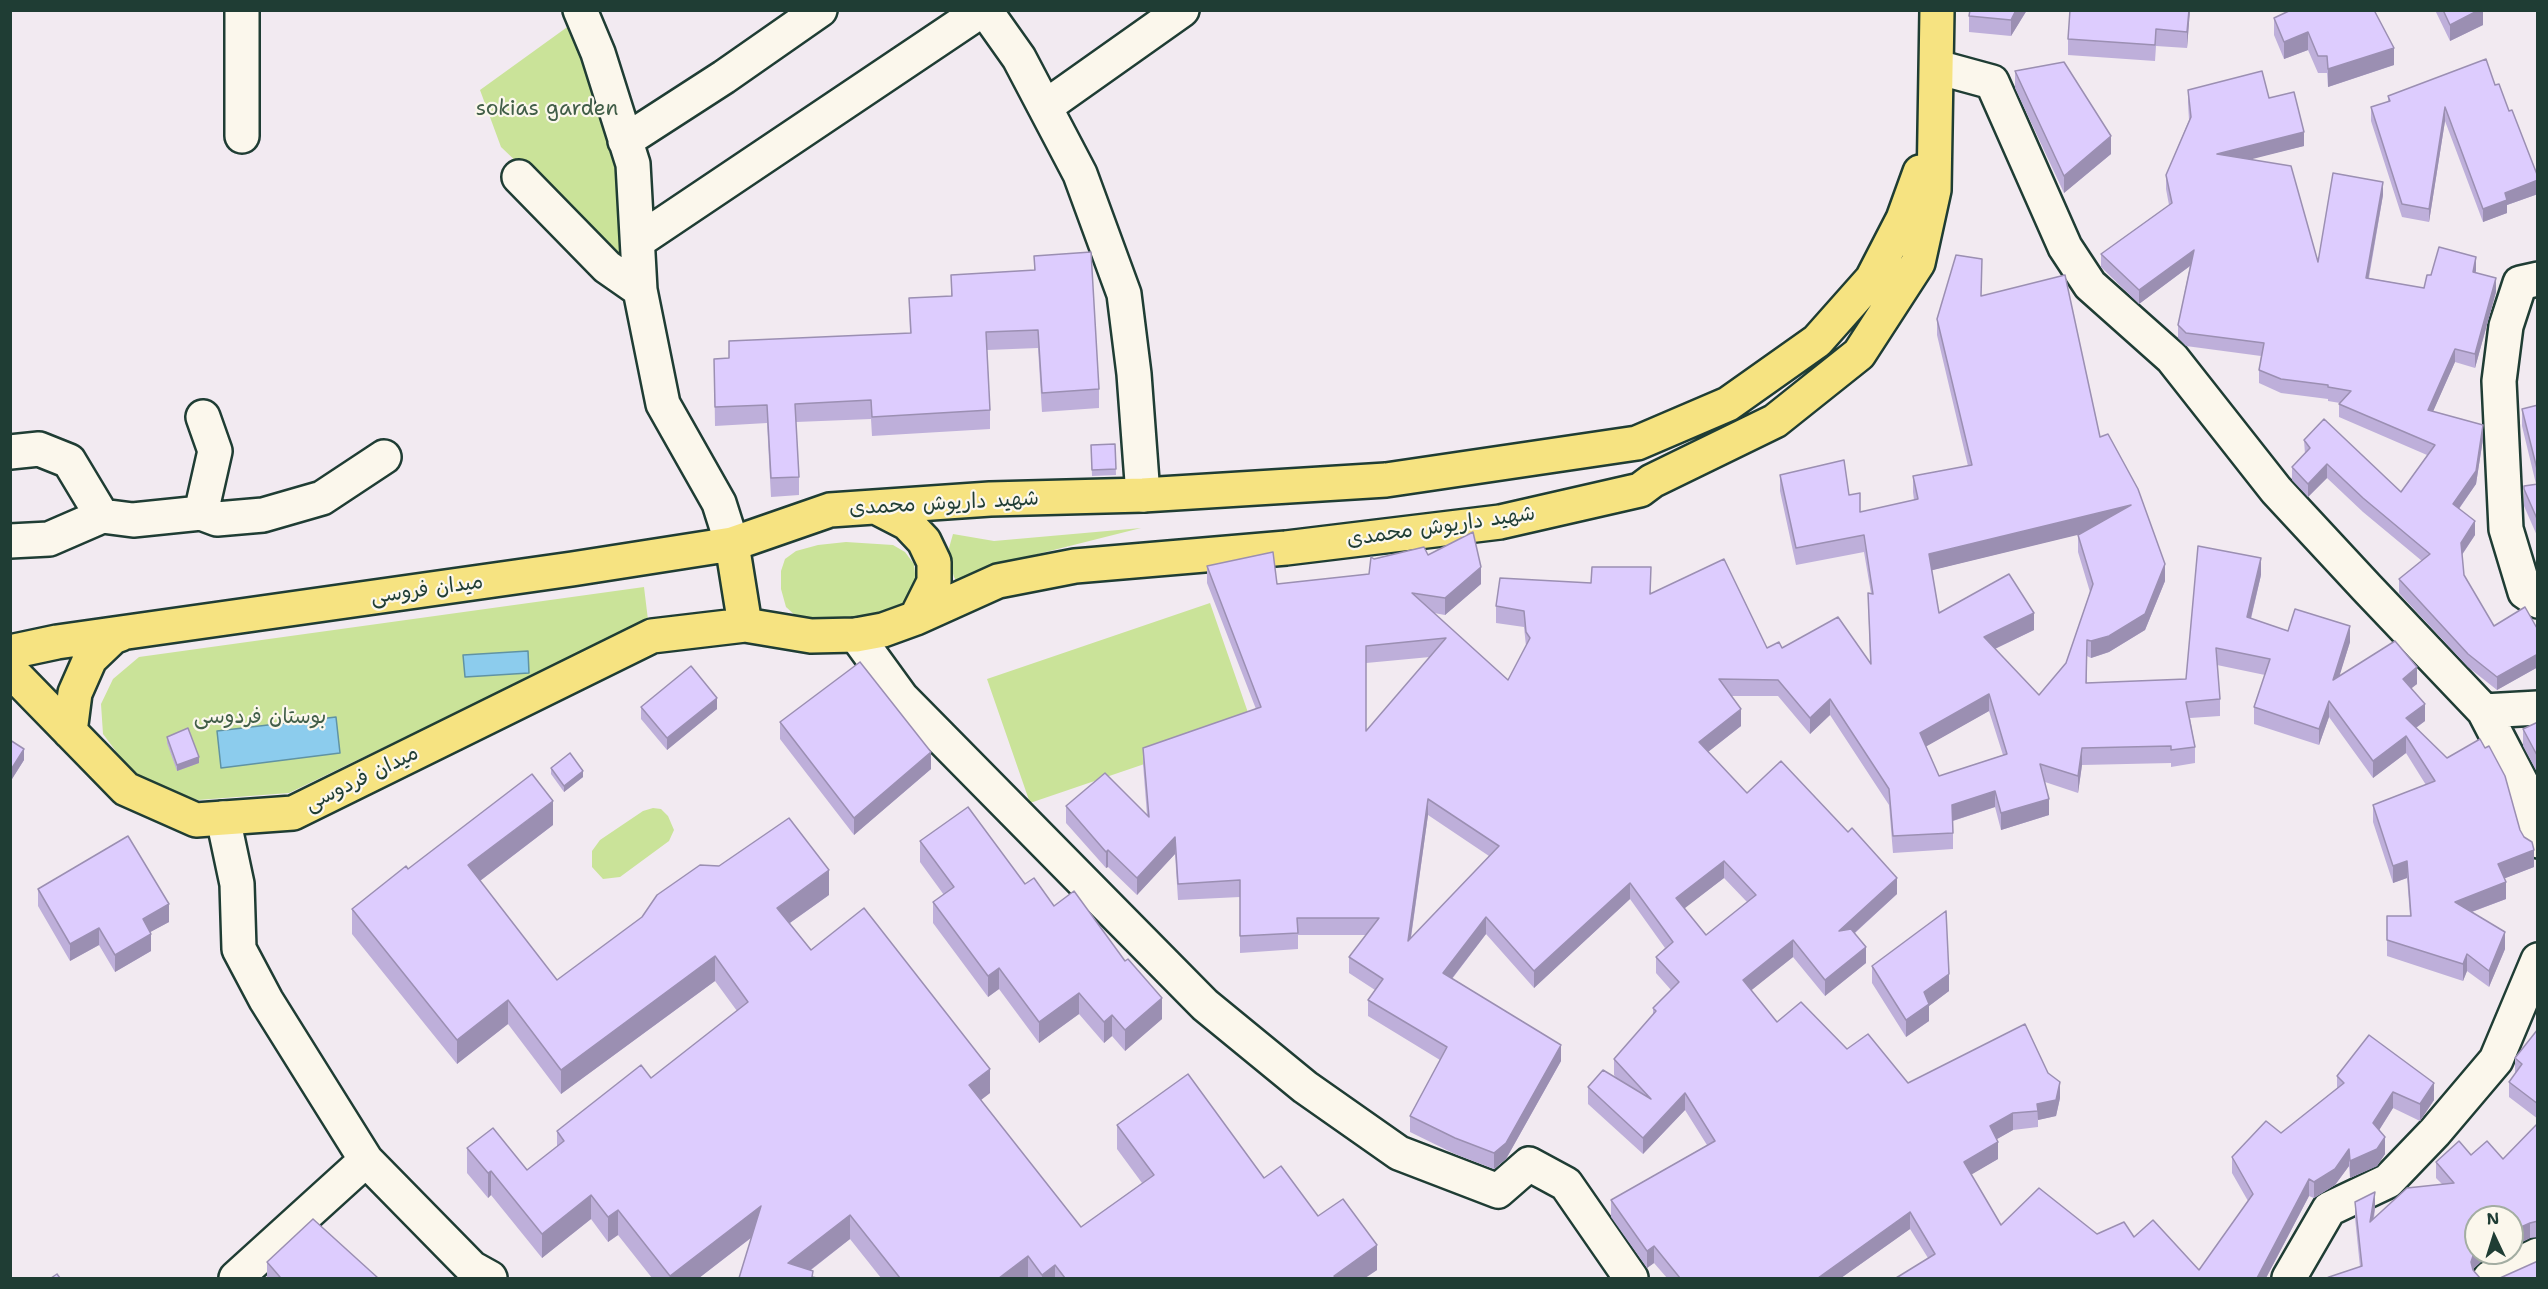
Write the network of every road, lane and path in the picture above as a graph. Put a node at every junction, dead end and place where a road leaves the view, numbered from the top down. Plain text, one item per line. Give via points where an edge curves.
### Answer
1 (242, 10) edge
2 (580, 10) edge
3 (820, 10) edge
4 (983, 10) edge
5 (1182, 10) edge
6 (1937, 10) edge
7 (1937, 67) junction
8 (1045, 107) junction
9 (1936, 125) junction
10 (242, 136) dead end
11 (625, 141) junction
12 (519, 177) dead end
13 (638, 241) junction
14 (2538, 279) edge
15 (640, 290) junction
16 (203, 417) dead end
17 (10, 452) edge
18 (384, 457) dead end
19 (1143, 495) junction
20 (876, 507) junction
21 (201, 513) junction
22 (102, 516) junction
23 (10, 541) edge
24 (732, 544) junction
25 (2538, 601) edge
26 (916, 618) junction
27 (745, 625) junction
28 (121, 634) junction
29 (856, 635) junction
30 (10, 652) edge
31 (10, 670) edge
32 (2538, 708) edge
33 (2484, 711) junction
34 (70, 732) junction
35 (223, 818) junction
36 (2538, 841) edge
37 (2538, 960) edge
38 (366, 1160) junction
39 (2538, 1255) edge
40 (481, 1275) edge
41 (236, 1278) edge
42 (1631, 1278) edge
43 (2289, 1278) edge
44 (2490, 1278) edge

1 - 10 street
2 - 11 street via 598,53
3 - 11 street
4 - 8 street via 1019,58
4 - 13 street
5 - 8 street
6 - 7 main road, شهید داریوش محمدی
7 - 9 main road, شهید داریوش محمدی
7 - 33 street via 1992,82 2065,247 2090,285 2172,358 2276,490
8 - 19 street via 1080,174 1124,294
9 - 19 main road, شهید داریوش محمدی via 1903,219 1872,279 1817,341 1728,404 1637,443 1386,480
9 - 26 main road, شهید داریوش محمدی via 1934,190 1918,263 1859,354 1775,421 1640,490 1500,522 1286,548 1074,567 998,581
11 - 13 street via 633,164
12 - 15 street via 607,267
13 - 15 street
14 - 25 street via 2520,282 2506,326 2499,381 2506,529 2525,592
15 - 24 street via 663,404 719,503
16 - 21 street via 215,451
17 - 22 street via 39,448 69,461
18 - 21 street via 322,498 263,515 217,519
19 - 20 main road, شهید داریوش محمدی
20 - 24 main road, شهید داریوش محمدی via 830,510
20 - 26 main road via 907,523 924,541 934,562 934,582
21 - 22 street via 133,519
22 - 23 street via 49,539
24 - 27 main road
24 - 28 main road, میدان فروسی
26 - 29 main road, شهید داریوش محمدی
27 - 29 main road, شهید داریوش محمدی via 812,636
27 - 35 main road, میدان فردوسی via 652,636 293,813
28 - 30 main road, میدان فروسی
28 - 34 main road via 90,659 75,693
29 - 42 street via 901,697 1205,1005 1305,1087 1399,1153 1498,1191 1529,1164 1566,1184
31 - 34 main road, میدان فردوسی
32 - 33 street
33 - 36 street via 2523,786
34 - 35 main road, میدان فردوسی via 126,789 196,820
35 - 38 street via 237,884 239,949 266,1000
37 - 43 street via 2496,1060 2388,1181 2329,1209
38 - 40 street
38 - 41 street
39 - 44 street

